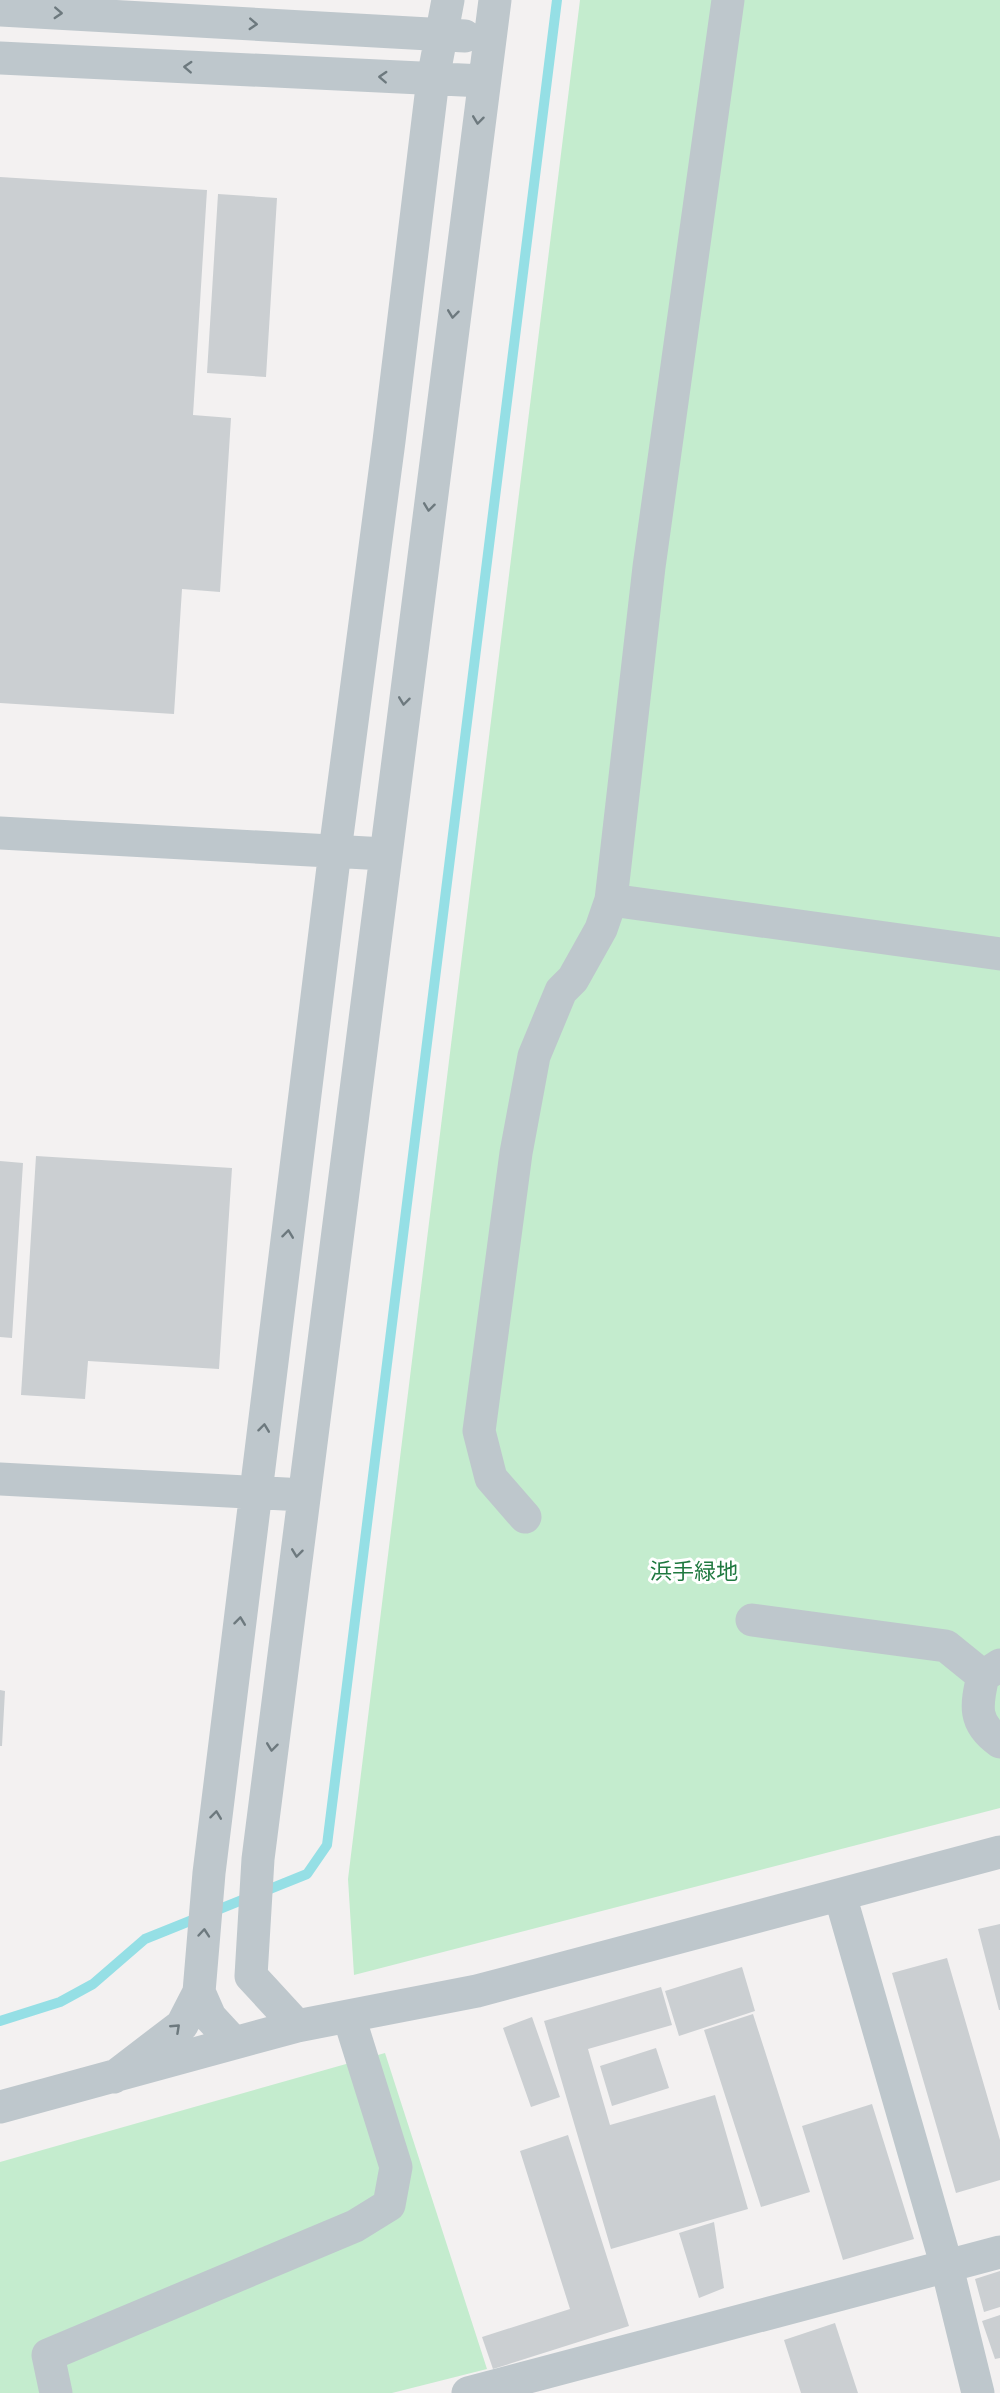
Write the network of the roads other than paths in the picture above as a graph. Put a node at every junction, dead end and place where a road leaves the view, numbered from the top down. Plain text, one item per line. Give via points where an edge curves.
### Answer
1 (448, 0) edge
2 (495, 0) edge
3 (728, 0) edge
4 (0, 10) edge
5 (443, 35) junction
6 (490, 38) junction
7 (0, 58) edge
8 (433, 79) junction
9 (483, 81) junction
10 (0, 833) edge
11 (335, 851) junction
12 (385, 854) junction
13 (611, 900) junction
14 (1000, 954) edge
15 (0, 1479) edge
16 (256, 1493) junction
17 (304, 1495) junction
18 (525, 1517) dead end
19 (752, 1620) dead end
20 (992, 1671) edge
21 (1000, 1742) edge
22 (1000, 1852) edge
23 (840, 1895) junction
24 (199, 1992) junction
25 (349, 2017) junction
26 (297, 2026) junction
27 (234, 2043) junction
28 (114, 2077) junction
29 (0, 2107) edge
30 (1000, 2252) edge
31 (946, 2266) junction
32 (57, 2393) edge
33 (468, 2393) edge
34 (978, 2393) edge

1 - 5 street
2 - 6 street
3 - 13 street via 649,567
4 -> 5 street
5 - 6 street
5 - 8 street
6 - 9 street
8 -> 7 street
8 - 9 street
8 - 11 street
9 -> 12 street
10 - 11 street
11 - 12 street
16 -> 11 street
12 - 17 street
13 - 14 street
13 - 18 street via 601,929 573,979 561,991 534,1056 514,1165 479,1431 491,1478
15 - 16 street
16 - 17 street
24 -> 16 street via 209,1873
17 -> 26 street via 258,1859 251,1976
19 - 20 street via 946,1646
20 - 21 street via 976,1704 986,1732
22 - 23 street
23 - 25 street via 477,1991
23 - 31 street
24 - 27 street via 210,2017
28 -> 24 street via 182,2025
25 - 26 street
25 - 32 street via 396,2167 389,2205 355,2226 48,2355
26 - 27 street
27 - 28 street
28 - 29 street
30 - 31 street
31 - 33 street
31 - 34 street

